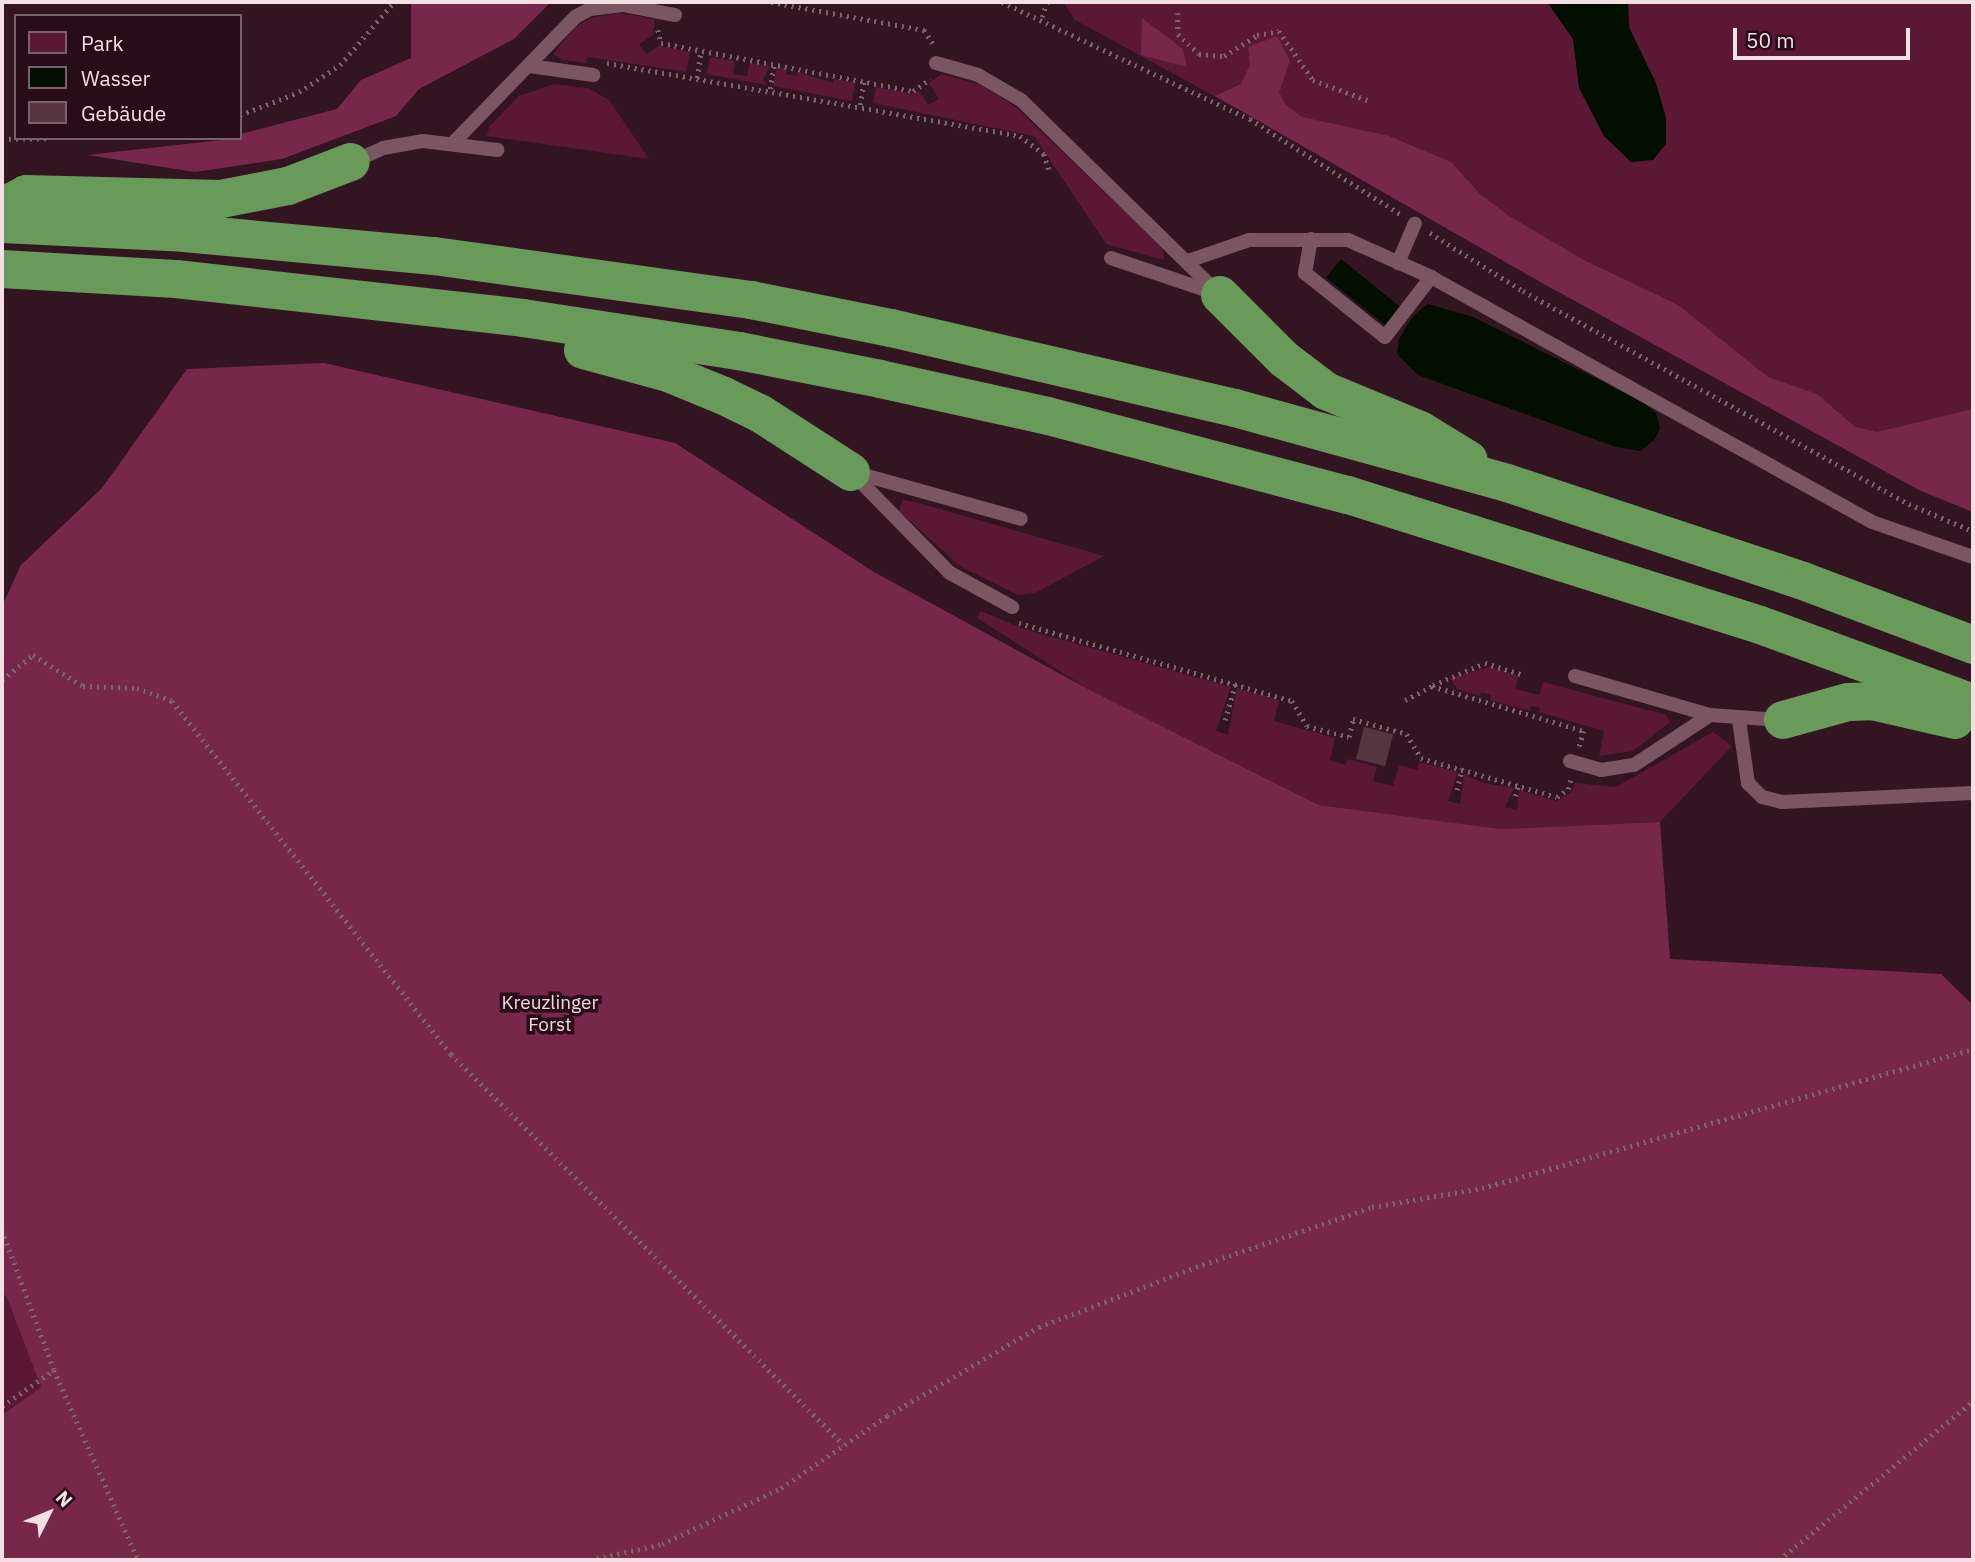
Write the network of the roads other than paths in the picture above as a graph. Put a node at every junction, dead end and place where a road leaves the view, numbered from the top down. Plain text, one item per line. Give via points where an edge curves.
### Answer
1 (668, 13) road end
2 (938, 64) road end
3 (528, 66) junction
4 (593, 75) dead end
5 (454, 142) junction
6 (497, 150) dead end
7 (351, 162) joint
8 (2, 207) edge
9 (1415, 223) road end
10 (2, 224) edge
11 (1311, 239) junction
12 (1111, 258) dead end
13 (1188, 261) junction
14 (1398, 262) junction
15 (2, 269) edge
16 (1430, 277) junction
17 (1220, 295) junction
18 (523, 318) junction
19 (851, 472) junction
20 (1507, 483) junction
21 (1020, 519) dead end
22 (1973, 557) edge
23 (1012, 607) road end
24 (1973, 645) edge
25 (1575, 676) dead end
26 (1973, 704) edge
27 (1710, 715) junction
28 (1739, 720) junction
29 (1783, 720) joint
30 (1973, 727) edge
31 (1573, 762) road end
32 (1973, 793) edge

1 - 3 lane via 623,5 590,9 556,34
2 - 13 lane via 978,75 1021,100
3 - 4 lane
3 - 5 lane
5 - 6 lane
5 - 7 lane via 403,144
7 - 8 highway via 288,186 221,199 26,194
9 - 14 lane
10 - 20 highway via 184,233 434,256 751,300 1077,369
11 - 13 lane via 1250,240
11 - 14 lane via 1348,240
11 - 16 lane via 1304,273 1385,337
12 - 17 lane
13 - 17 lane
14 - 16 lane
15 - 18 highway via 176,279
16 - 22 lane via 1872,522
17 - 20 highway via 1284,359 1326,391 1420,430
18 - 19 highway via 595,356 632,362 724,396 761,414
18 - 26 highway via 867,376 1222,461 1527,550 1760,625
19 - 21 lane
19 - 23 lane via 950,573
20 - 24 highway via 1803,581
25 - 27 lane
27 - 28 lane
27 - 31 lane via 1634,765 1601,770
28 - 29 lane
28 - 32 lane via 1748,783 1762,797 1782,802
29 - 30 highway via 1848,702 1872,701 1926,711

